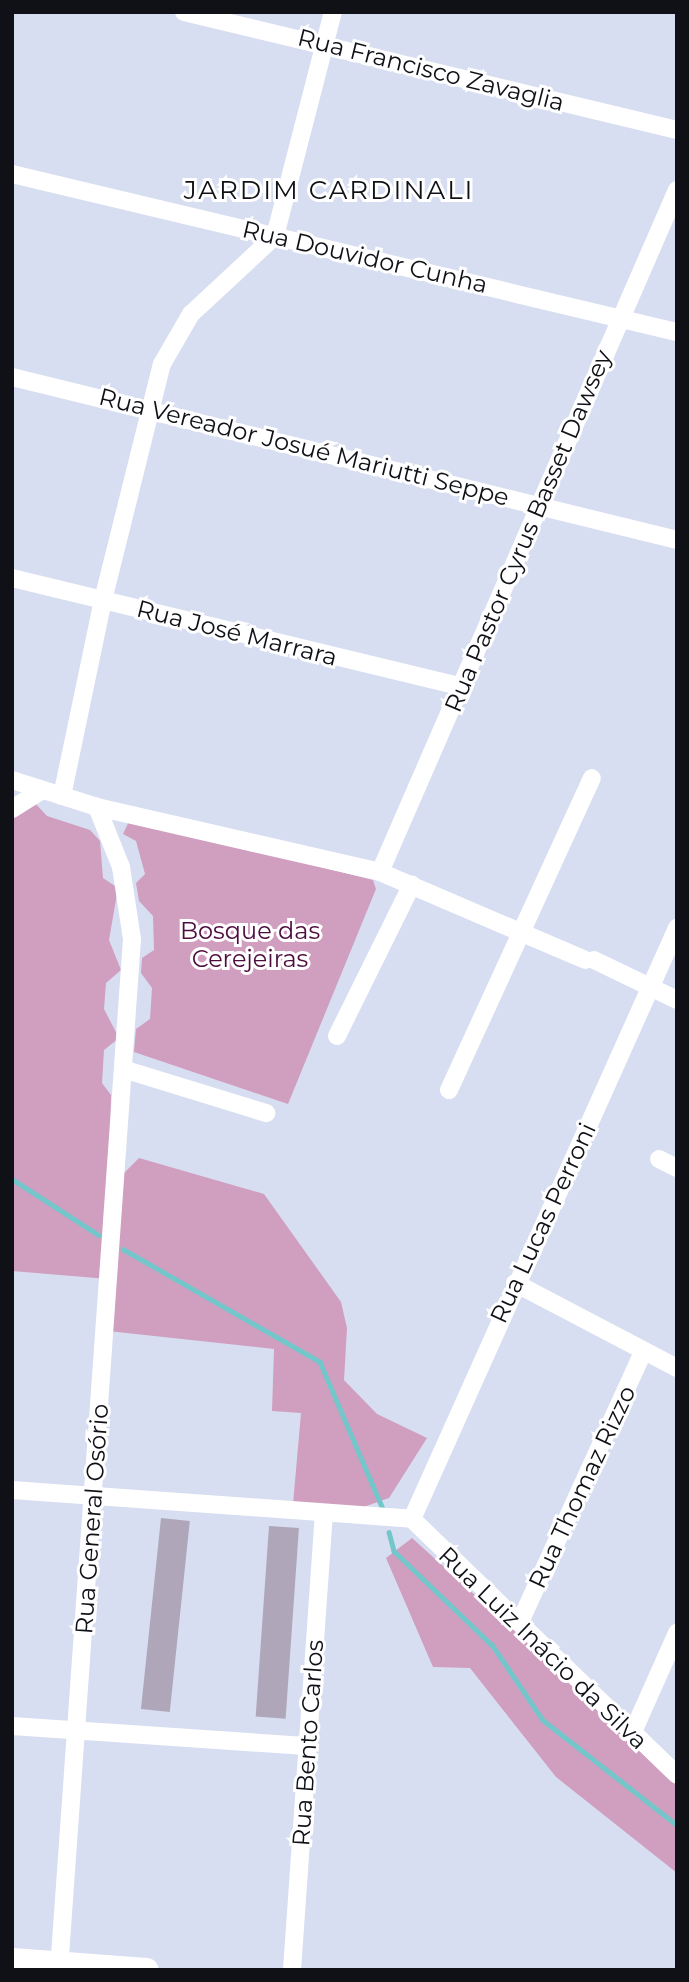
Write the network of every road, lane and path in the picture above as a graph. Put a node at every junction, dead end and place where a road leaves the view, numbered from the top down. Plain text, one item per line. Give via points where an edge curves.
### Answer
1 (184, 12) edge
2 (333, 12) edge
3 (325, 44) junction
4 (677, 130) edge
5 (12, 174) edge
6 (677, 191) edge
7 (275, 236) junction
8 (619, 317) junction
9 (677, 332) edge
10 (12, 377) edge
11 (151, 408) junction
12 (542, 506) junction
13 (677, 540) edge
14 (12, 578) edge
15 (103, 600) junction
16 (462, 687) junction
17 (593, 778) dead end
18 (12, 780) edge
19 (43, 790) junction
20 (62, 796) junction
21 (97, 807) junction
22 (12, 810) edge
23 (380, 872) junction
24 (412, 884) junction
25 (677, 928) edge
26 (521, 934) junction
27 (651, 987) junction
28 (677, 1000) edge
29 (337, 1036) dead end
30 (123, 1069) junction
31 (449, 1090) dead end
32 (266, 1113) dead end
33 (659, 1159) dead end
34 (677, 1168) edge
35 (515, 1283) junction
36 (643, 1352) junction
37 (677, 1368) edge
38 (12, 1490) edge
39 (94, 1496) junction
40 (324, 1516) junction
41 (412, 1519) junction
42 (520, 1622) junction
43 (677, 1633) edge
44 (12, 1726) edge
45 (76, 1731) junction
46 (632, 1734) junction
47 (309, 1746) junction
48 (677, 1775) edge
49 (12, 1960) edge
50 (59, 1966) edge
51 (147, 1970) edge
52 (292, 1970) edge

1 - 3 street, Rua Francisco Zavaglia
2 - 3 street
3 - 4 street, Rua Francisco Zavaglia
3 - 7 street
5 - 7 street, Rua Douvidor Cunha
6 - 8 street, Rua Pastor Cyrus Basset Dawsey
7 - 8 street, Rua Douvidor Cunha
7 - 11 street via 191,314 162,364
8 - 9 street, Rua Douvidor Cunha
8 - 12 street, Rua Pastor Cyrus Basset Dawsey
10 - 11 street, Rua Vereador Josué Mariutti Seppe
11 - 12 street, Rua Vereador Josué Mariutti Seppe
11 - 15 street
12 - 13 street, Rua Vereador Josué Mariutti Seppe
12 - 16 street, Rua Pastor Cyrus Basset Dawsey
14 - 15 street, Rua José Marrara
15 - 16 street, Rua José Marrara
15 - 20 street
16 - 23 street, Rua Pastor Cyrus Basset Dawsey
17 - 26 street
18 - 19 street
19 - 20 street
19 - 22 street
20 - 21 street
21 - 23 street
21 - 30 street, Rua General Osório via 121,867 132,939
23 - 24 street
24 - 26 street
24 - 29 street
25 - 27 street, Rua Lucas Perroni
26 - 27 street
26 - 31 street
27 - 28 street
27 - 35 street, Rua Lucas Perroni
30 - 32 street
30 - 39 street, Rua General Osório
33 - 34 street
35 - 36 street
35 - 41 street, Rua Lucas Perroni
36 - 37 street
36 - 42 street, Rua Thomaz Rizzo
38 - 39 street
39 - 40 street
39 - 45 street, Rua General Osório
40 - 41 street
40 - 47 street, Rua Bento Carlos
41 - 42 street, Rua Luiz Inácio da Silva
42 - 46 street, Rua Luiz Inácio da Silva
43 - 46 street
44 - 45 street
45 - 47 street
45 - 50 street, Rua General Osório
46 - 48 street, Rua Luiz Inácio da Silva
47 - 52 street, Rua Bento Carlos
49 - 50 street
50 - 51 street

